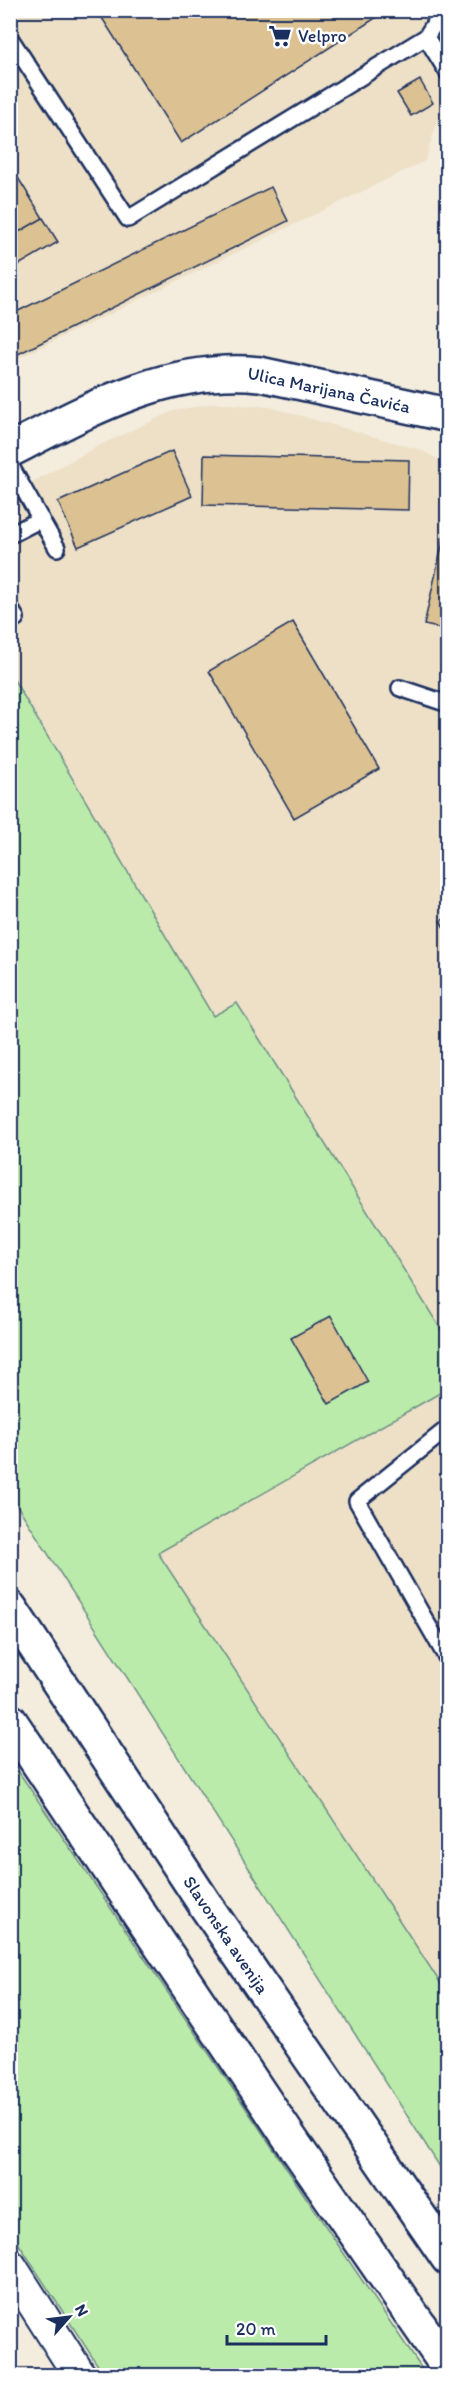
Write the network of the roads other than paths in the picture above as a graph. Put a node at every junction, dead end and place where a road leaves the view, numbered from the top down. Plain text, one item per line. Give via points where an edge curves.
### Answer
1 (443, 10) edge
2 (426, 37) junction
3 (10, 38) edge
4 (447, 73) edge
5 (447, 415) edge
6 (10, 450) edge
7 (10, 465) edge
8 (41, 519) junction
9 (10, 535) edge
10 (57, 548) dead end
11 (400, 688) dead end
12 (447, 704) edge
13 (447, 1428) edge
14 (10, 1608) edge
15 (447, 1660) edge
16 (10, 1721) edge
17 (447, 2258) edge
18 (10, 2266) edge
19 (447, 2367) edge
20 (80, 2376) edge

1 - 2 lane
2 - 3 lane via 128,219
2 - 4 lane
5 - 6 main road, Ulica Marijana Čavića via 260,374 203,373 140,388
7 - 8 lane
8 - 9 lane
8 - 10 lane
11 - 12 lane
13 - 15 lane via 357,1501
14 - 17 main road, Slavonska avenija via 212,1915
16 - 19 main road
18 - 20 street

